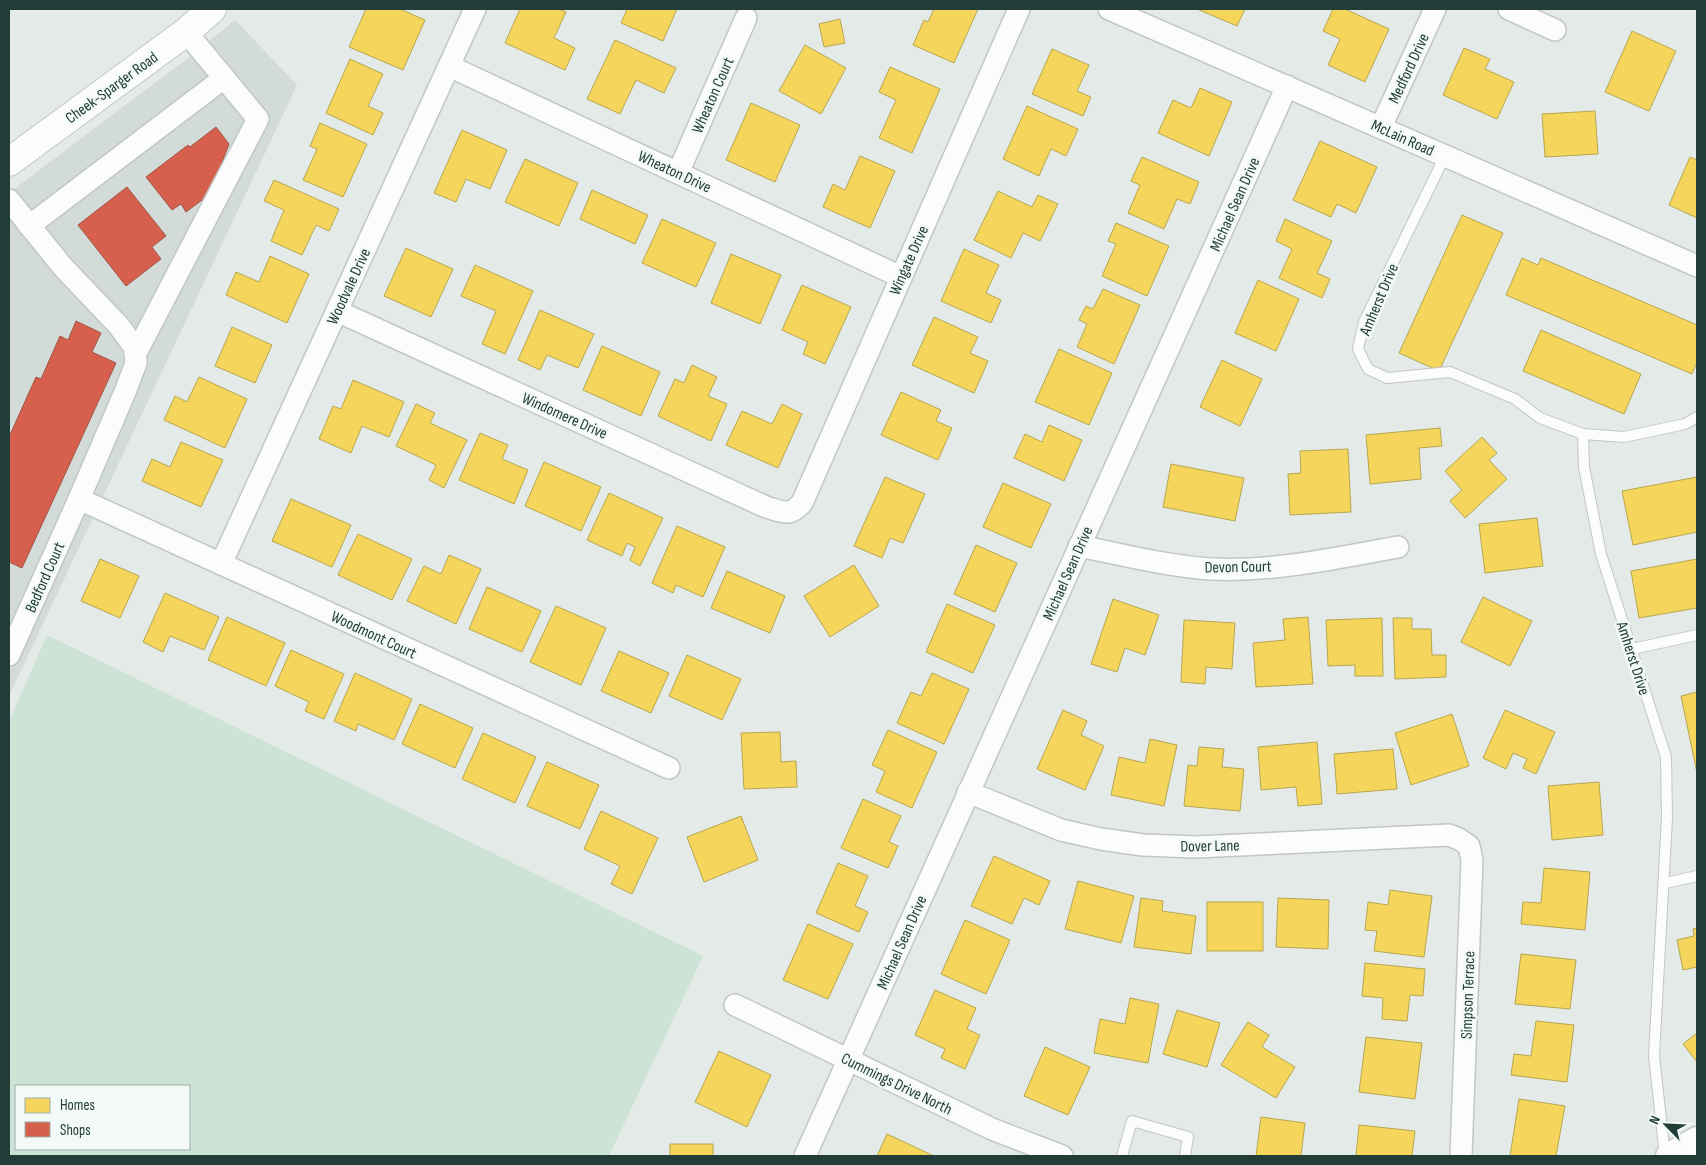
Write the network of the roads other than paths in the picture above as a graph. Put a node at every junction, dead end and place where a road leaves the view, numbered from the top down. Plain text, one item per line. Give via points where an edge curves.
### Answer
1 (212, 9) edge
2 (475, 9) edge
3 (1019, 9) edge
4 (1109, 9) edge
5 (1435, 9) edge
6 (1509, 9) edge
7 (1139, 15) edge
8 (746, 18) dead end
9 (1555, 30) dead end
10 (186, 32) junction
11 (449, 66) junction
12 (224, 78) junction
13 (1287, 86) junction
14 (1381, 127) junction
15 (1445, 156) junction
16 (9, 162) edge
17 (678, 173) junction
18 (9, 200) edge
19 (29, 226) junction
20 (1697, 266) edge
21 (901, 277) junction
22 (337, 311) junction
23 (135, 354) junction
24 (1697, 417) edge
25 (1583, 434) junction
26 (79, 499) junction
27 (795, 510) joint
28 (1079, 546) junction
29 (1398, 547) dead end
30 (221, 564) junction
31 (1697, 635) edge
32 (1632, 649) junction
33 (9, 655) edge
34 (669, 768) dead end
35 (968, 792) junction
36 (1459, 839) joint
37 (1697, 876) edge
38 (1665, 883) junction
39 (735, 1005) dead end
40 (848, 1060) junction
41 (1697, 1140) edge
42 (805, 1156) edge
43 (1062, 1156) edge
44 (1122, 1156) edge
45 (1185, 1156) edge
46 (1461, 1156) edge
47 (1665, 1156) edge
48 (1668, 1156) edge

1 - 10 main road, Cheek-Sparger Road
2 - 11 street, Woodvale Drive
3 - 21 street, Wingate Drive
4 - 7 street, McLain Road
5 - 14 street, Medford Drive
6 - 9 street
7 - 13 street, McLain Road
8 - 17 street, Wheaton Court
10 - 12 street
10 - 16 main road, Cheek-Sparger Road
11 - 17 street, Wheaton Drive
11 - 22 street, Woodvale Drive
12 - 19 street
12 - 23 street, Bedford Court via 258,119
13 - 14 street, McLain Road
13 - 28 street, Michael Sean Drive
14 - 15 street, McLain Road
15 - 20 street, McLain Road
15 - 25 lane, Amherst Drive via 1364,322 1358,349 1368,369 1386,378 1450,372 1515,399 1540,418
17 - 21 street, Wheaton Drive
18 - 19 street
19 - 23 street via 119,326 135,348
21 - 27 street, Wingate Drive via 802,503
22 - 27 street, Windomere Drive via 766,506 785,513
22 - 30 street, Woodvale Drive
23 - 26 street, Bedford Court via 136,363 125,392
24 - 25 lane, Amherst Drive via 1685,424 1624,437
25 - 32 lane, Amherst Drive via 1584,467 1601,554
26 - 30 street, Woodmont Court
26 - 33 street, Bedford Court
28 - 29 street, Devon Court via 1173,565 1212,569 1309,562
28 - 35 street, Michael Sean Drive
30 - 34 street, Woodmont Court
31 - 32 lane
32 - 38 lane, Amherst Drive via 1666,757
35 - 36 street, Dover Lane via 1061,830 1101,840 1143,845 1196,847 1448,835
35 - 40 street, Michael Sean Drive
36 - 46 street, Simpson Terrace via 1469,846 1472,860
37 - 38 lane
38 - 47 lane, Amherst Drive via 1654,1056
39 - 40 street, Cummings Drive North
40 - 42 street, Michael Sean Drive
40 - 43 street, Cummings Drive North via 992,1129
41 - 48 street
44 - 45 lane via 1132,1121 1188,1136

